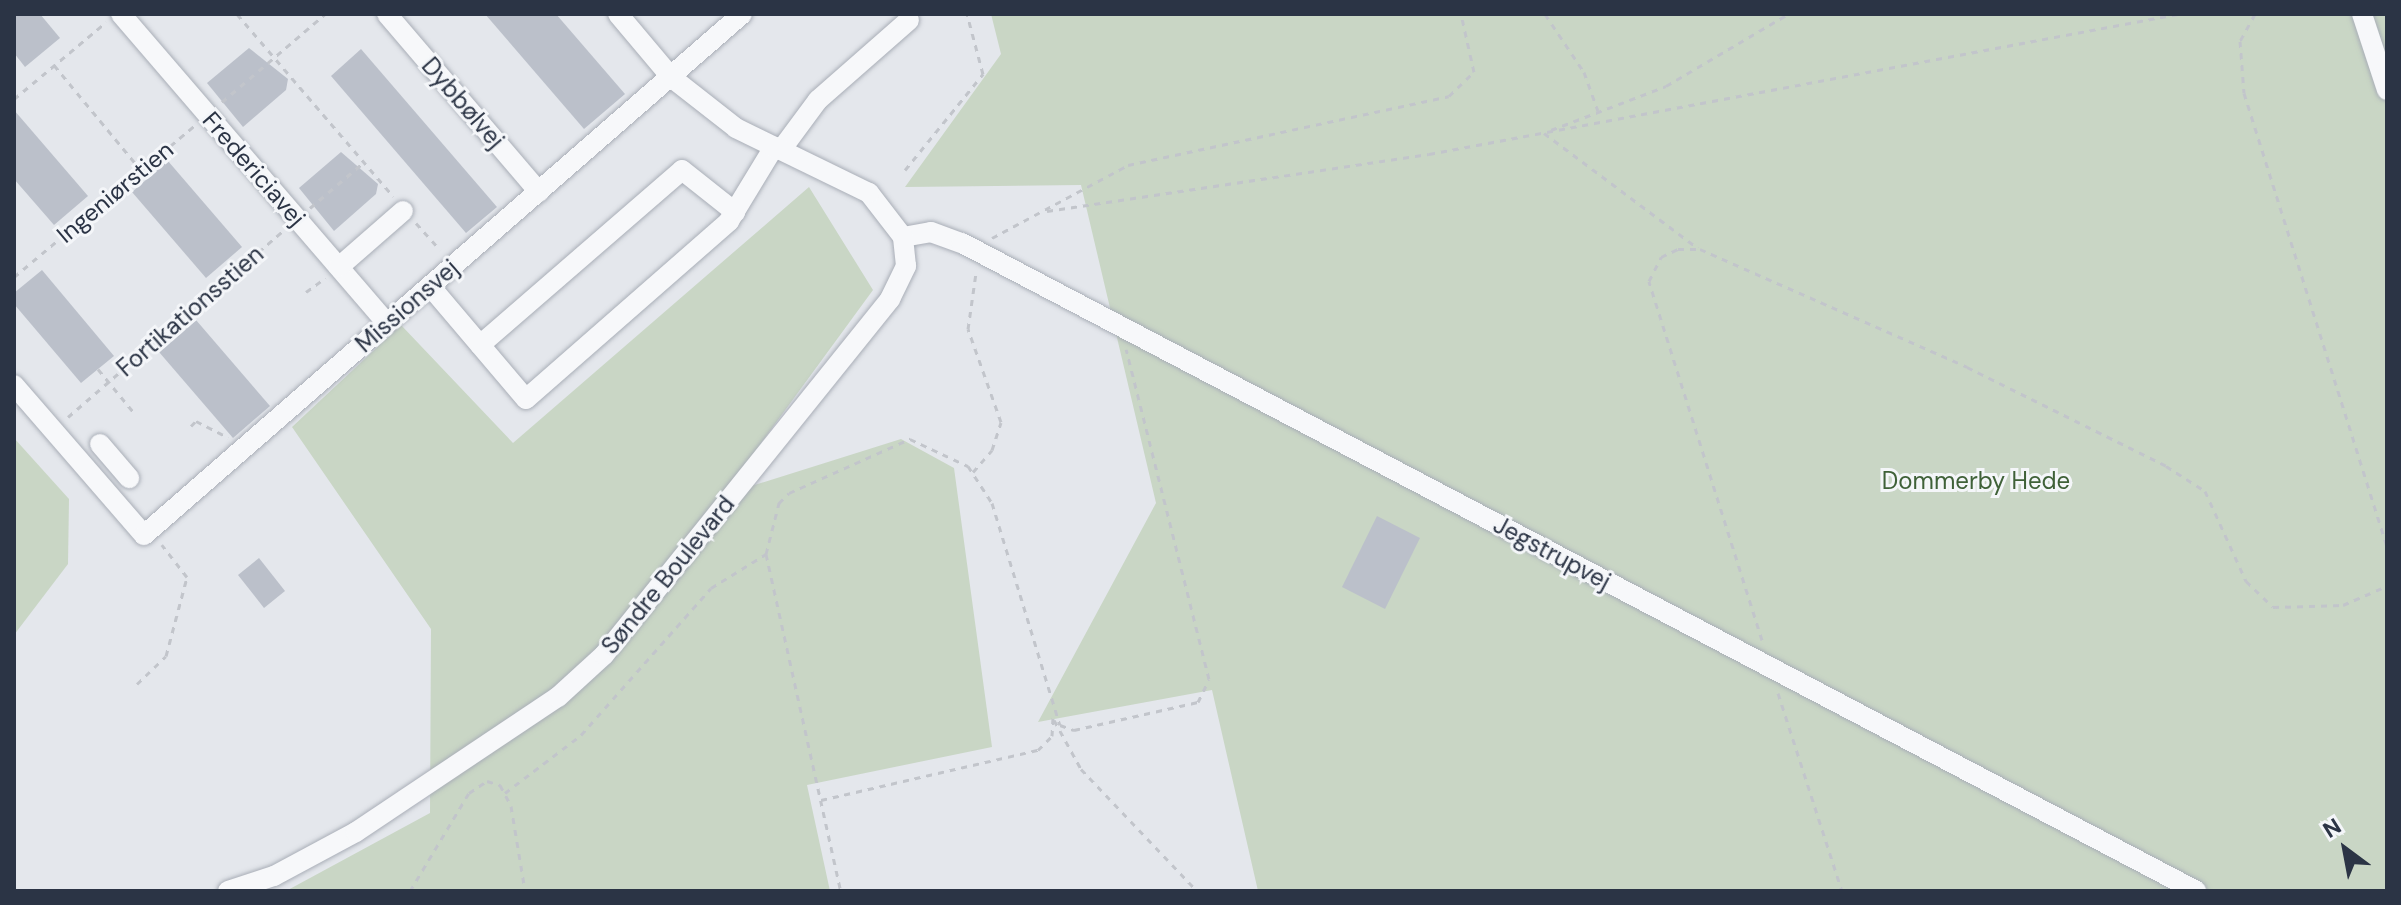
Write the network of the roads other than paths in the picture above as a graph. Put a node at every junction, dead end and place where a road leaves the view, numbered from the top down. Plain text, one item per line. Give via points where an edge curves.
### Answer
1 (121, 14) edge
2 (387, 14) edge
3 (618, 14) edge
4 (742, 14) edge
5 (2362, 14) edge
6 (909, 20) dead end
7 (671, 77) junction
8 (2387, 90) edge
9 (778, 148) junction
10 (539, 192) junction
11 (404, 210) road end
12 (735, 212) junction
13 (903, 237) junction
14 (339, 267) junction
15 (430, 286) junction
16 (387, 323) junction
17 (480, 345) junction
18 (14, 385) edge
19 (92, 475) junction
20 (129, 478) dead end
21 (228, 891) edge
22 (2196, 891) edge

1 - 14 street, Fredericiavej
2 - 10 street, Dybbølvej
3 - 7 street
4 - 7 street, Missionsvej
5 - 8 street
6 - 9 street via 818,100
7 - 9 street via 736,128
7 - 10 street, Missionsvej
9 - 12 street
9 - 13 street via 869,193
10 - 15 street, Missionsvej
11 - 14 street
12 - 17 street via 682,170
12 - 17 street via 526,399
13 - 21 street, Søndre Boulevard via 906,266 890,299 604,655 558,697 356,832 274,876
13 - 22 street, Jegstrupvej via 931,232 982,253
14 - 16 street, Fredericiavej
15 - 16 street, Missionsvej
15 - 17 street
16 - 19 street, Missionsvej via 146,532
18 - 19 street
19 - 20 street via 106,451

